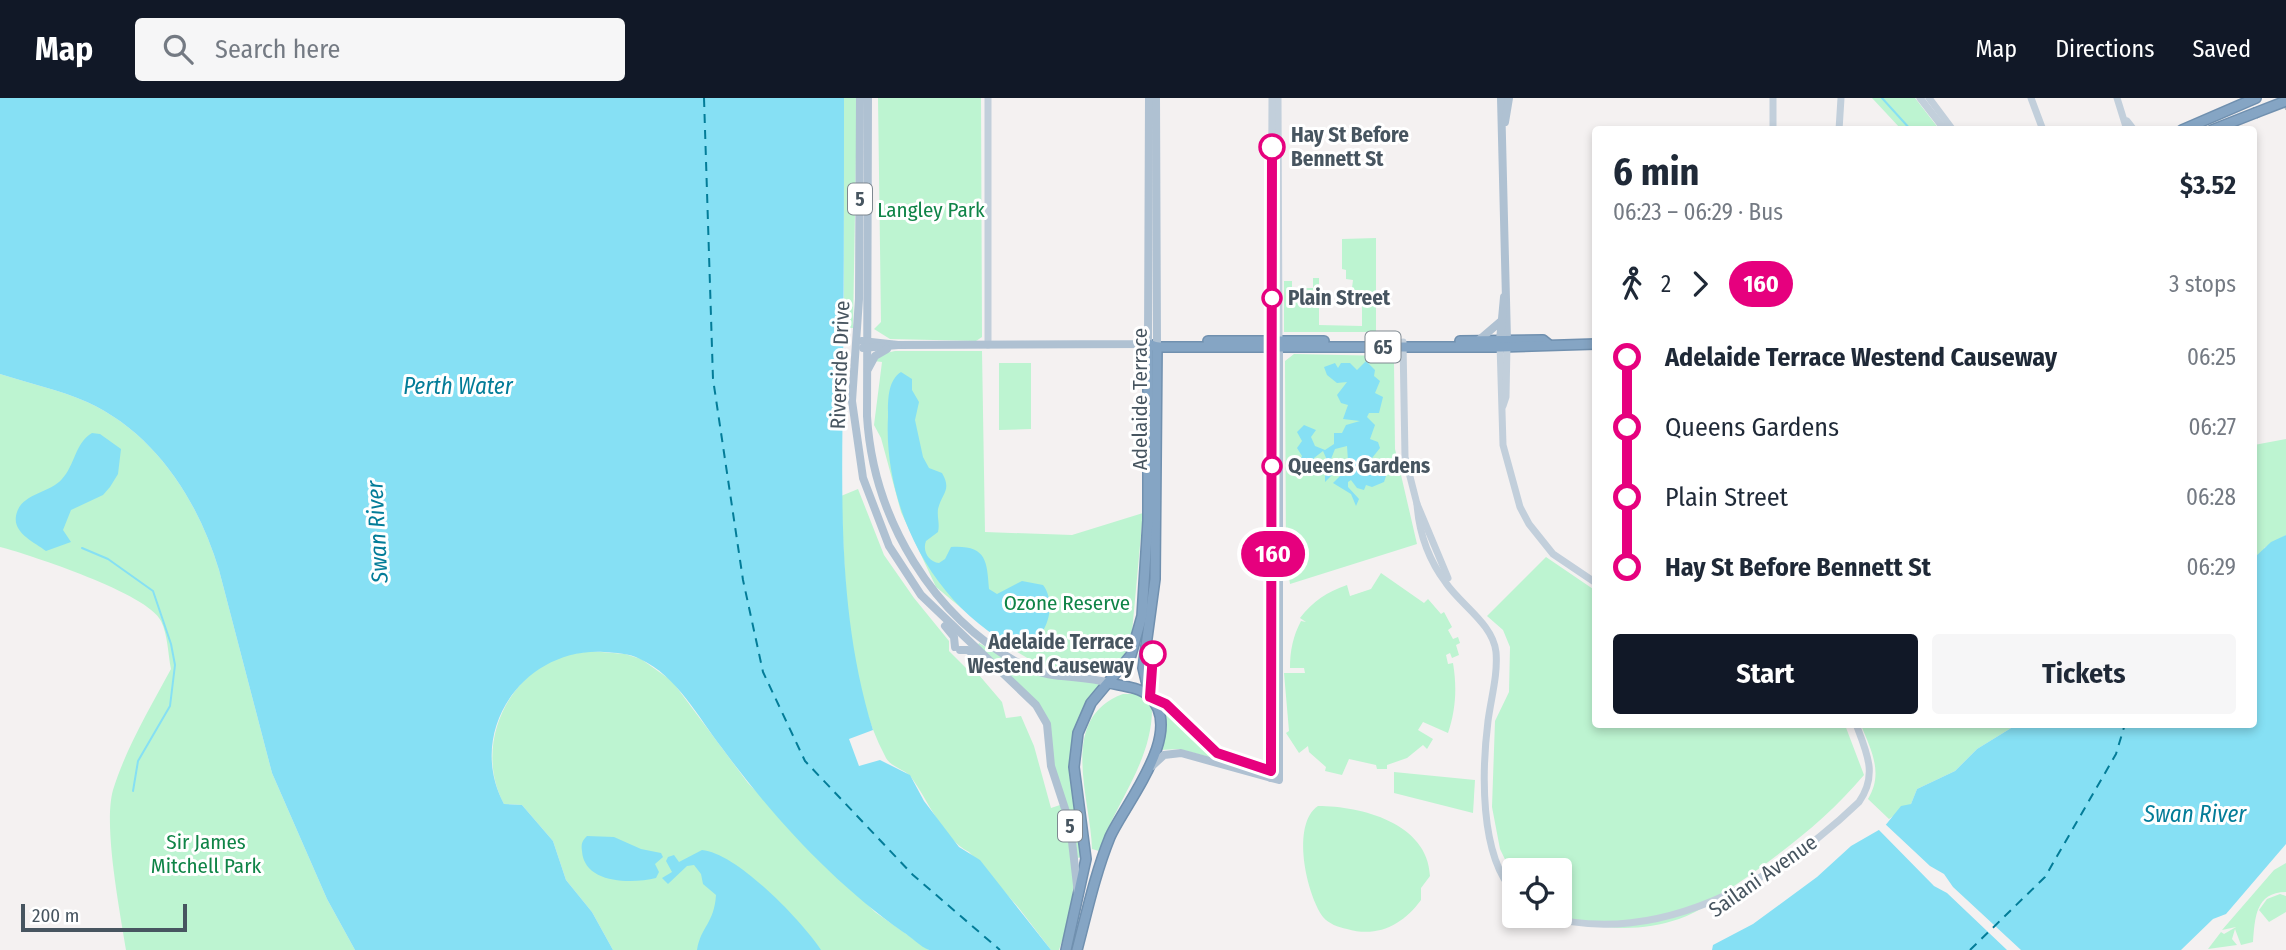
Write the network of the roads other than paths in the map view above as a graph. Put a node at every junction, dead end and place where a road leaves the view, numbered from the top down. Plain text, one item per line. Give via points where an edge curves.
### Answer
1 (860, 98) edge
2 (869, 98) edge
3 (988, 98) edge
4 (1149, 98) edge
5 (1156, 98) edge
6 (1272, 98) edge
7 (1278, 98) edge
8 (1501, 98) edge
9 (1509, 98) edge
10 (1773, 98) edge
11 (1920, 98) edge
12 (1929, 98) edge
13 (2031, 98) edge
14 (2118, 98) edge
15 (2256, 98) edge
16 (1839, 99) edge
17 (2286, 101) edge
18 (2127, 121) junction
19 (1773, 126) edge
20 (1839, 126) edge
21 (1942, 126) edge
22 (1950, 126) edge
23 (2042, 126) edge
24 (2127, 126) edge
25 (2131, 126) edge
26 (2191, 126) edge
27 (2222, 126) edge
28 (1504, 128) junction
29 (1503, 297) junction
30 (867, 322) junction
31 (1500, 322) junction
32 (1478, 341) junction
33 (1154, 344) junction
34 (1275, 344) junction
35 (1403, 344) junction
36 (1503, 344) junction
37 (1592, 344) edge
38 (855, 345) junction
39 (867, 345) junction
40 (893, 345) junction
41 (988, 345) junction
42 (866, 372) junction
43 (1592, 580) edge
44 (936, 612) junction
45 (1009, 680) junction
46 (1109, 683) junction
47 (1150, 697) junction
48 (1857, 728) edge
49 (1149, 771) junction
50 (1273, 774) junction
51 (1502, 874) edge
52 (1078, 897) junction
53 (1731, 903) dead end
54 (1569, 928) edge
55 (1598, 933) dead end
56 (1078, 947) edge
57 (1066, 950) edge

1 - 38 main road, Riverside Drive / 5
2 - 30 main road, Riverside Drive / 5
3 - 41 street
4 - 33 main road, Adelaide Terrace
5 - 33 main road, Adelaide Terrace
6 - 34 street
7 - 34 street
8 - 28 main road
9 - 28 main road
10 - 19 street
11 - 21 street
12 - 22 street
13 - 23 street
14 - 18 street
15 - 26 highway
16 - 20 street
17 - 27 highway, bridge
18 - 24 street
18 - 25 street
28 - 29 main road
29 - 31 main road
29 - 36 main road
30 - 39 main road, Riverside Drive / 5
30 - 40 main road via 878,337
31 - 32 main road
31 - 36 main road
32 - 35 highway, 65
32 - 36 highway, 65
33 - 34 highway, 65
33 - 41 main road, 65
33 - 46 highway, Adelaide Terrace via 1142,616 1136,645
33 - 47 highway, Adelaide Terrace via 1155,579 1143,668
34 - 35 highway, 65
34 - 50 main road
35 - 36 highway, 65
35 - 51 street via 1404,445 1417,504 1454,593 1483,626 1496,652 1487,730 1487,833
36 - 37 highway via 1543,340 1548,344
36 - 43 street via 1500,398 1506,466 1524,516 1553,554
38 - 39 main road, 65
38 - 44 main road, Riverside Drive / 5 via 853,414 863,478 889,546
39 - 40 main road, 65
39 - 42 main road, Riverside Drive / 5
40 - 41 main road, 65
40 - 42 main road via 875,356
42 - 46 main road, Riverside Drive / 5 via 868,442 878,485 895,529 928,583 984,639 1026,667
44 - 45 main road, Riverside Drive / 5
44 - 45 main road via 958,649 972,652
45 - 52 main road, Riverside Drive / 5 via 1036,705 1047,724 1051,766 1073,839
46 - 47 highway, 5
46 - 52 highway, Adelaide Terrace via 1086,713 1074,753 1086,849
47 - 49 highway, 5 via 1159,729
47 - 50 main road via 1166,704 1217,753
48 - 53 street, Sailani Avenue via 1871,770 1860,802
49 - 50 main road via 1164,755 1181,753
49 - 56 highway, 5 via 1109,840
52 - 57 highway, 5
54 - 55 street

